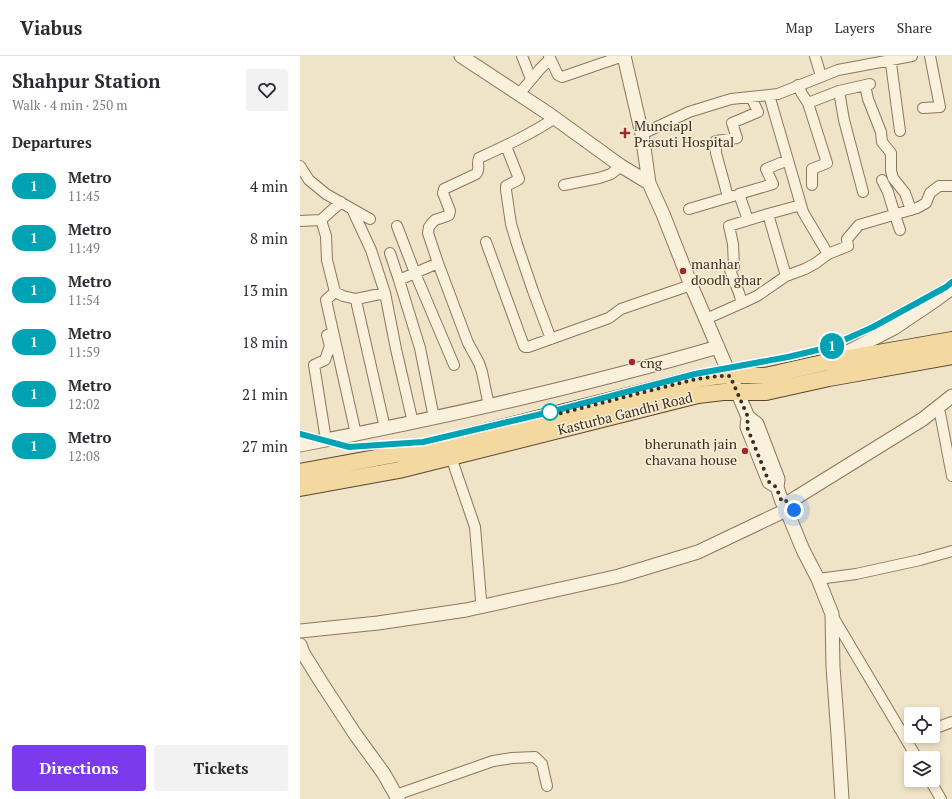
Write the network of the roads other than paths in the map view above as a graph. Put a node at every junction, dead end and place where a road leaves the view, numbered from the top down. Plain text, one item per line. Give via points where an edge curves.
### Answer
1 (460, 56) edge
2 (522, 56) edge
3 (624, 56) edge
4 (815, 56) edge
5 (912, 56) edge
6 (930, 56) edge
7 (550, 58) edge
8 (890, 58) edge
9 (821, 76) junction
10 (531, 79) junction
11 (798, 86) junction
12 (839, 91) junction
13 (519, 94) junction
14 (769, 95) junction
15 (751, 97) junction
16 (808, 103) junction
17 (923, 108) dead end
18 (555, 118) junction
19 (900, 131) dead end
20 (642, 134) junction
21 (506, 146) junction
22 (788, 160) junction
23 (300, 166) edge
24 (621, 166) junction
25 (882, 180) dead end
26 (649, 183) junction
27 (812, 185) dead end
28 (564, 186) dead end
29 (952, 186) edge
30 (863, 192) dead end
31 (739, 194) junction
32 (728, 197) junction
33 (341, 202) junction
34 (801, 205) junction
35 (689, 208) dead end
36 (352, 209) junction
37 (911, 210) junction
38 (768, 214) junction
39 (895, 215) junction
40 (370, 219) dead end
41 (321, 220) junction
42 (748, 220) junction
43 (300, 221) edge
44 (397, 226) dead end
45 (900, 230) dead end
46 (486, 242) dead end
47 (390, 253) dead end
48 (828, 254) junction
49 (438, 263) junction
50 (415, 273) junction
51 (786, 276) junction
52 (399, 280) junction
53 (690, 285) junction
54 (952, 288) edge
55 (335, 292) junction
56 (386, 293) junction
57 (356, 299) junction
58 (742, 304) junction
59 (706, 319) junction
60 (894, 328) junction
61 (332, 330) junction
62 (551, 339) junction
63 (952, 340) edge
64 (718, 347) junction
65 (878, 353) junction
66 (952, 356) edge
67 (827, 362) junction
68 (454, 365) dead end
69 (879, 369) junction
70 (730, 376) junction
71 (737, 392) junction
72 (952, 396) edge
73 (952, 404) edge
74 (489, 406) junction
75 (940, 413) junction
76 (434, 418) junction
77 (413, 423) junction
78 (385, 428) junction
79 (356, 434) junction
80 (326, 440) junction
81 (300, 445) edge
82 (451, 457) junction
83 (300, 472) edge
84 (952, 476) edge
85 (300, 488) edge
86 (785, 508) junction
87 (952, 551) edge
88 (818, 579) junction
89 (481, 600) junction
90 (832, 614) junction
91 (300, 624) edge
92 (300, 630) edge
93 (300, 645) edge
94 (952, 722) edge
95 (940, 726) edge
96 (904, 731) edge
97 (547, 786) dead end
98 (934, 787) edge
99 (397, 797) edge
100 (842, 799) edge
101 (941, 799) edge

1 - 13 street
2 - 10 street
3 - 7 street via 562,77 558,75
3 - 20 street
4 - 9 street
5 - 8 street
6 - 17 street via 940,107
7 - 10 street
8 - 9 street
8 - 19 street
9 - 11 street
10 - 13 street
11 - 14 street
11 - 16 street
12 - 16 street
12 - 30 street
12 - 37 street via 867,84 868,100 881,132 882,142 890,153 893,178 905,193
13 - 18 street
14 - 15 street
14 - 22 street
15 - 20 street via 731,99 689,112
15 - 32 street via 758,112 732,123 737,138 716,141 716,153
16 - 27 street via 827,163 812,170
18 - 21 street
18 - 24 street
20 - 26 street
21 - 49 street via 479,158 476,174 444,189 449,214 435,220 428,233
21 - 62 street via 519,179 506,186 511,224
22 - 31 street via 766,169 773,184
22 - 34 street
23 - 33 street via 309,180
24 - 26 street
24 - 28 street via 611,174
25 - 39 street
26 - 53 street
29 - 37 street via 939,186 930,193 926,203
31 - 32 street
31 - 42 street
32 - 35 street
33 - 36 street
33 - 41 street
34 - 38 street
34 - 48 street
36 - 40 street
36 - 56 street via 371,250
37 - 39 street
38 - 42 street
38 - 51 street
39 - 45 street
39 - 48 street via 859,225 848,239 848,246
41 - 43 street
41 - 55 street
42 - 58 street via 729,226 734,267 730,270
44 - 50 street
46 - 62 street via 524,346
47 - 52 street
48 - 51 street via 805,269
49 - 50 street
49 - 74 street via 468,343 482,372
50 - 52 street
50 - 68 street
51 - 58 street
52 - 76 street via 420,348
53 - 59 street
53 - 62 street via 620,309 609,318
54 - 60 street
55 - 57 street
55 - 61 street via 326,300
56 - 57 street
56 - 77 street
57 - 78 street
58 - 59 street
59 - 64 street
60 - 65 street via 890,340
60 - 67 street
61 - 79 street
61 - 80 street via 327,335 330,346 325,360 314,365
63 - 65 main road, Kasturba Gandhi Road
64 - 70 street
64 - 74 street via 650,367
65 - 67 main road, Kasturba Gandhi Road
65 - 69 street
66 - 69 main road, Kasturba Gandhi Road
67 - 70 main road, Kasturba Gandhi Road via 765,376
69 - 71 main road, Kasturba Gandhi Road via 766,392
70 - 71 street
70 - 83 main road, Kasturba Gandhi Road via 696,379 397,454
71 - 82 main road, Kasturba Gandhi Road via 698,395
71 - 86 street via 748,417 757,424 778,478 776,487
72 - 86 street via 923,419
73 - 75 street
74 - 76 street
75 - 84 street
75 - 86 street
76 - 77 street
77 - 78 street
78 - 79 street
79 - 80 street
80 - 81 street
82 - 85 main road, Kasturba Gandhi Road via 400,470
82 - 89 street via 475,527
86 - 88 street
86 - 89 street via 695,546 627,567
86 - 92 street via 698,552 619,576 466,610 378,623
87 - 88 street via 856,574
88 - 90 street
89 - 91 street
90 - 96 street
90 - 100 street
93 - 99 street via 321,682
94 - 95 street
97 - 99 street via 542,764 535,757 512,758 493,761
98 - 101 street

